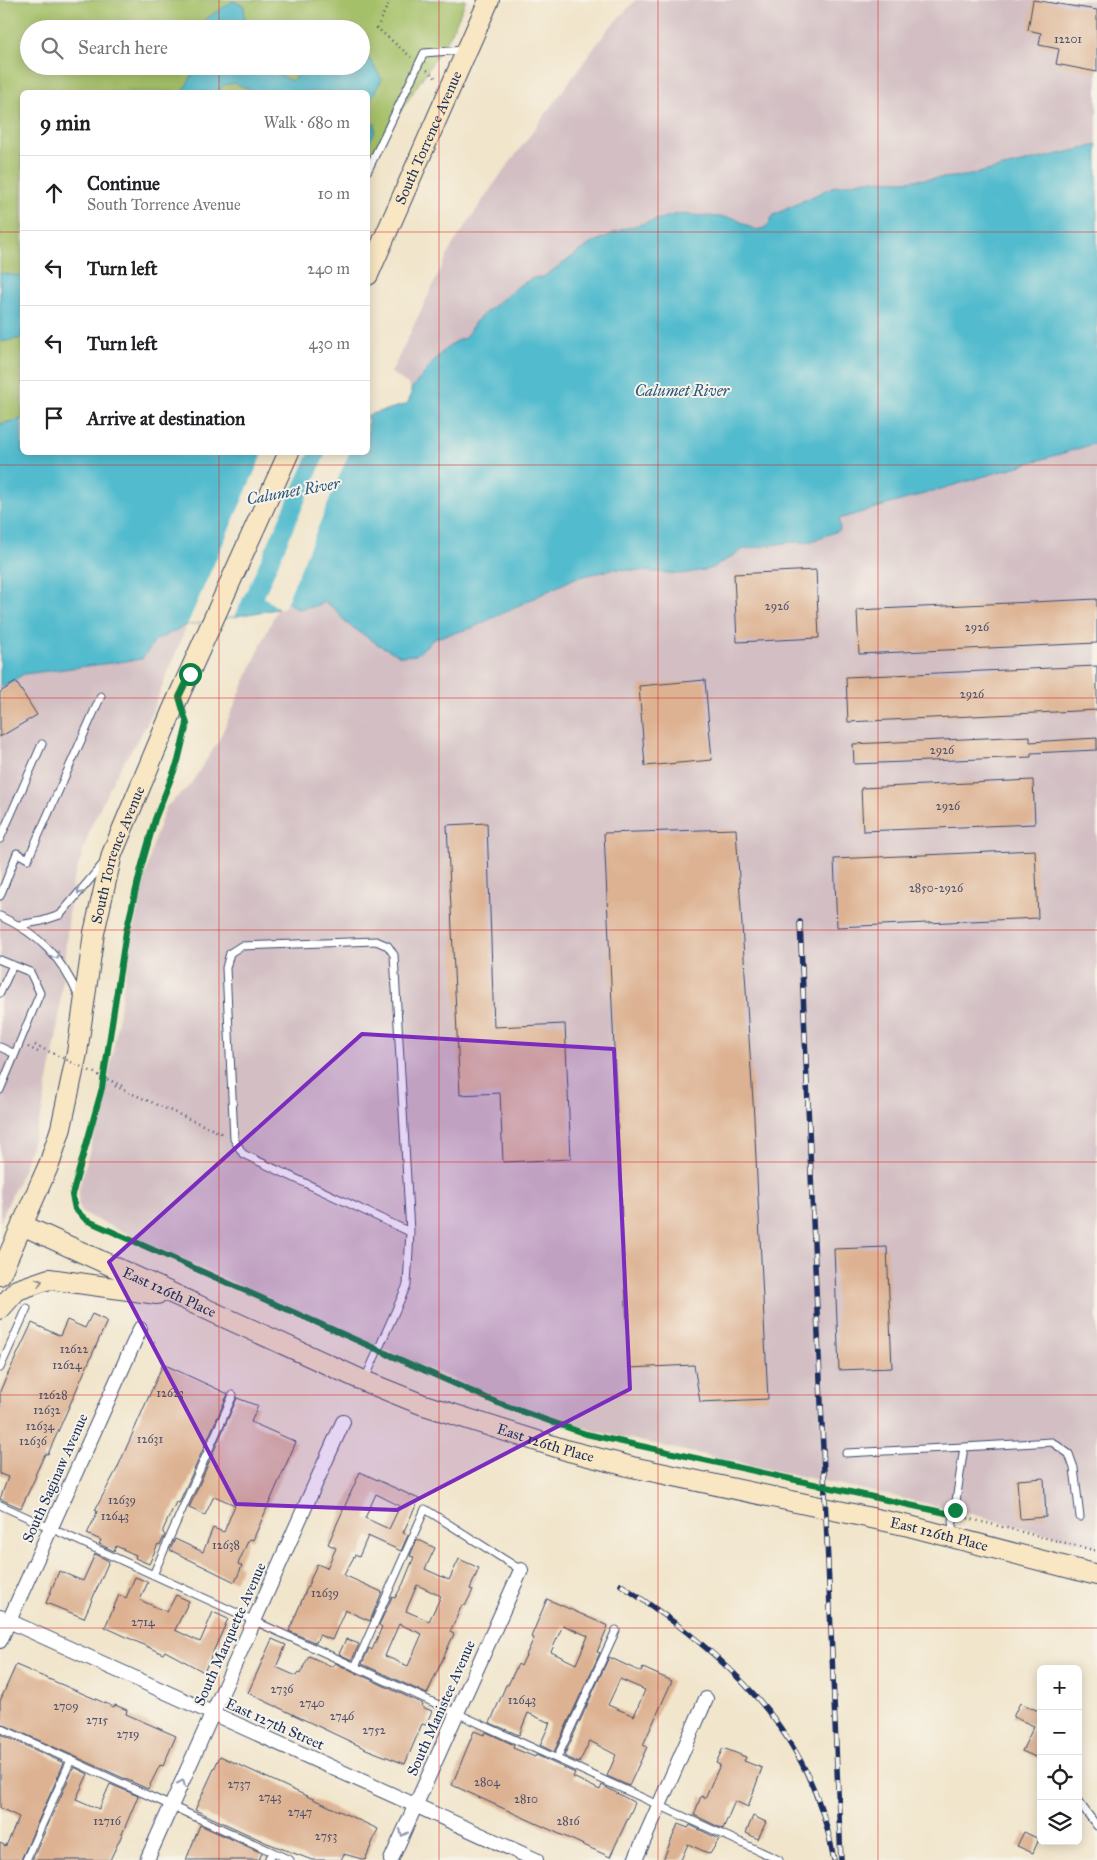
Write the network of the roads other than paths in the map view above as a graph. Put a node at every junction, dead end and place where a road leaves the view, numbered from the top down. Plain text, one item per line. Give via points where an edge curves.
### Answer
1 (488, 0) edge
2 (466, 50) junction
3 (370, 166) edge
4 (370, 270) edge
5 (288, 455) edge
6 (101, 696) dead end
7 (42, 744) dead end
8 (0, 839) edge
9 (112, 854) junction
10 (0, 896) edge
11 (0, 916) edge
12 (19, 925) junction
13 (0, 960) edge
14 (13, 965) junction
15 (0, 993) edge
16 (84, 1007) junction
17 (0, 1047) edge
18 (16, 1054) junction
19 (0, 1090) edge
20 (22, 1225) junction
21 (410, 1232) junction
22 (0, 1274) edge
23 (179, 1297) junction
24 (0, 1308) edge
25 (27, 1308) dead end
26 (140, 1329) dead end
27 (0, 1368) edge
28 (364, 1381) junction
29 (233, 1395) dead end
30 (343, 1422) dead end
31 (964, 1447) junction
32 (846, 1453) dead end
33 (0, 1505) edge
34 (1080, 1517) dead end
35 (51, 1528) junction
36 (951, 1536) junction
37 (521, 1570) joint
38 (153, 1575) junction
39 (1097, 1575) edge
40 (4, 1619) edge
41 (254, 1621) junction
42 (616, 1630) dead end
43 (0, 1641) edge
44 (355, 1667) junction
45 (706, 1698) dead end
46 (457, 1713) junction
47 (213, 1714) junction
48 (0, 1728) edge
49 (556, 1758) junction
50 (71, 1760) junction
51 (415, 1805) junction
52 (659, 1805) junction
53 (172, 1806) junction
54 (1082, 1806) edge
55 (1097, 1826) edge
56 (272, 1852) junction
57 (514, 1855) edge
58 (26, 1860) edge
59 (148, 1860) edge
60 (268, 1860) edge
61 (290, 1860) edge
62 (391, 1860) edge
63 (536, 1860) edge
64 (635, 1860) edge
65 (779, 1860) edge

1 - 2 main road, South Torrence Avenue
2 - 3 lane via 424,53
2 - 4 main road, South Torrence Avenue
5 - 9 main road, South Torrence Avenue
6 - 10 lane via 28,859 17,853
7 - 8 lane
9 -> 12 lane via 60,915
9 - 16 main road, South Torrence Avenue via 94,933
11 - 12 lane
12 -> 16 lane via 51,949
13 - 14 lane
14 - 15 lane
14 - 18 lane via 30,972 40,993
16 - 20 main road, South Torrence Avenue via 61,1128
17 - 18 lane
18 - 19 lane
20 - 22 main road, South Torrence Avenue
20 - 23 main road, East 126th Place
21 - 21 lane via 394,955 388,946 376,941 241,946 230,953 226,968 234,1139 243,1154
21 - 28 lane via 407,1285
24 -> 23 main road via 17,1290 49,1278
23 - 28 main road, East 126th Place
25 - 27 lane
26 - 35 street, South Saginaw Avenue
28 - 36 main road, East 126th Place via 421,1404 578,1454
29 - 38 lane
30 - 41 street, South Marquette Avenue
31 - 32 lane
31 - 34 lane via 1052,1442 1069,1454 1074,1468
31 - 36 lane
33 - 35 lane
35 - 38 lane
35 - 40 street, South Saginaw Avenue
36 - 39 main road, East 126th Place
37 - 44 lane via 425,1509
37 - 46 street, South Manistee Avenue
38 - 41 lane
40 - 43 street, South Saginaw Avenue
40 - 47 street, East 127th Street
41 - 44 lane
41 - 47 street, South Marquette Avenue
42 - 49 lane
44 - 46 lane
45 - 52 street
46 - 49 lane
46 - 51 street, South Manistee Avenue
47 - 51 street, East 127th Street
53 -> 47 street, South Marquette Avenue
48 - 50 lane
49 - 52 lane
50 - 53 lane
50 - 58 lane
51 - 57 street, East 127th Street
51 -> 62 street, South Manistee Avenue
52 - 64 street
52 - 65 lane
53 - 56 lane
53 - 59 street, South Marquette Avenue
54 - 55 lane
56 - 60 lane
56 - 61 lane
57 - 63 street, East 127th Street

